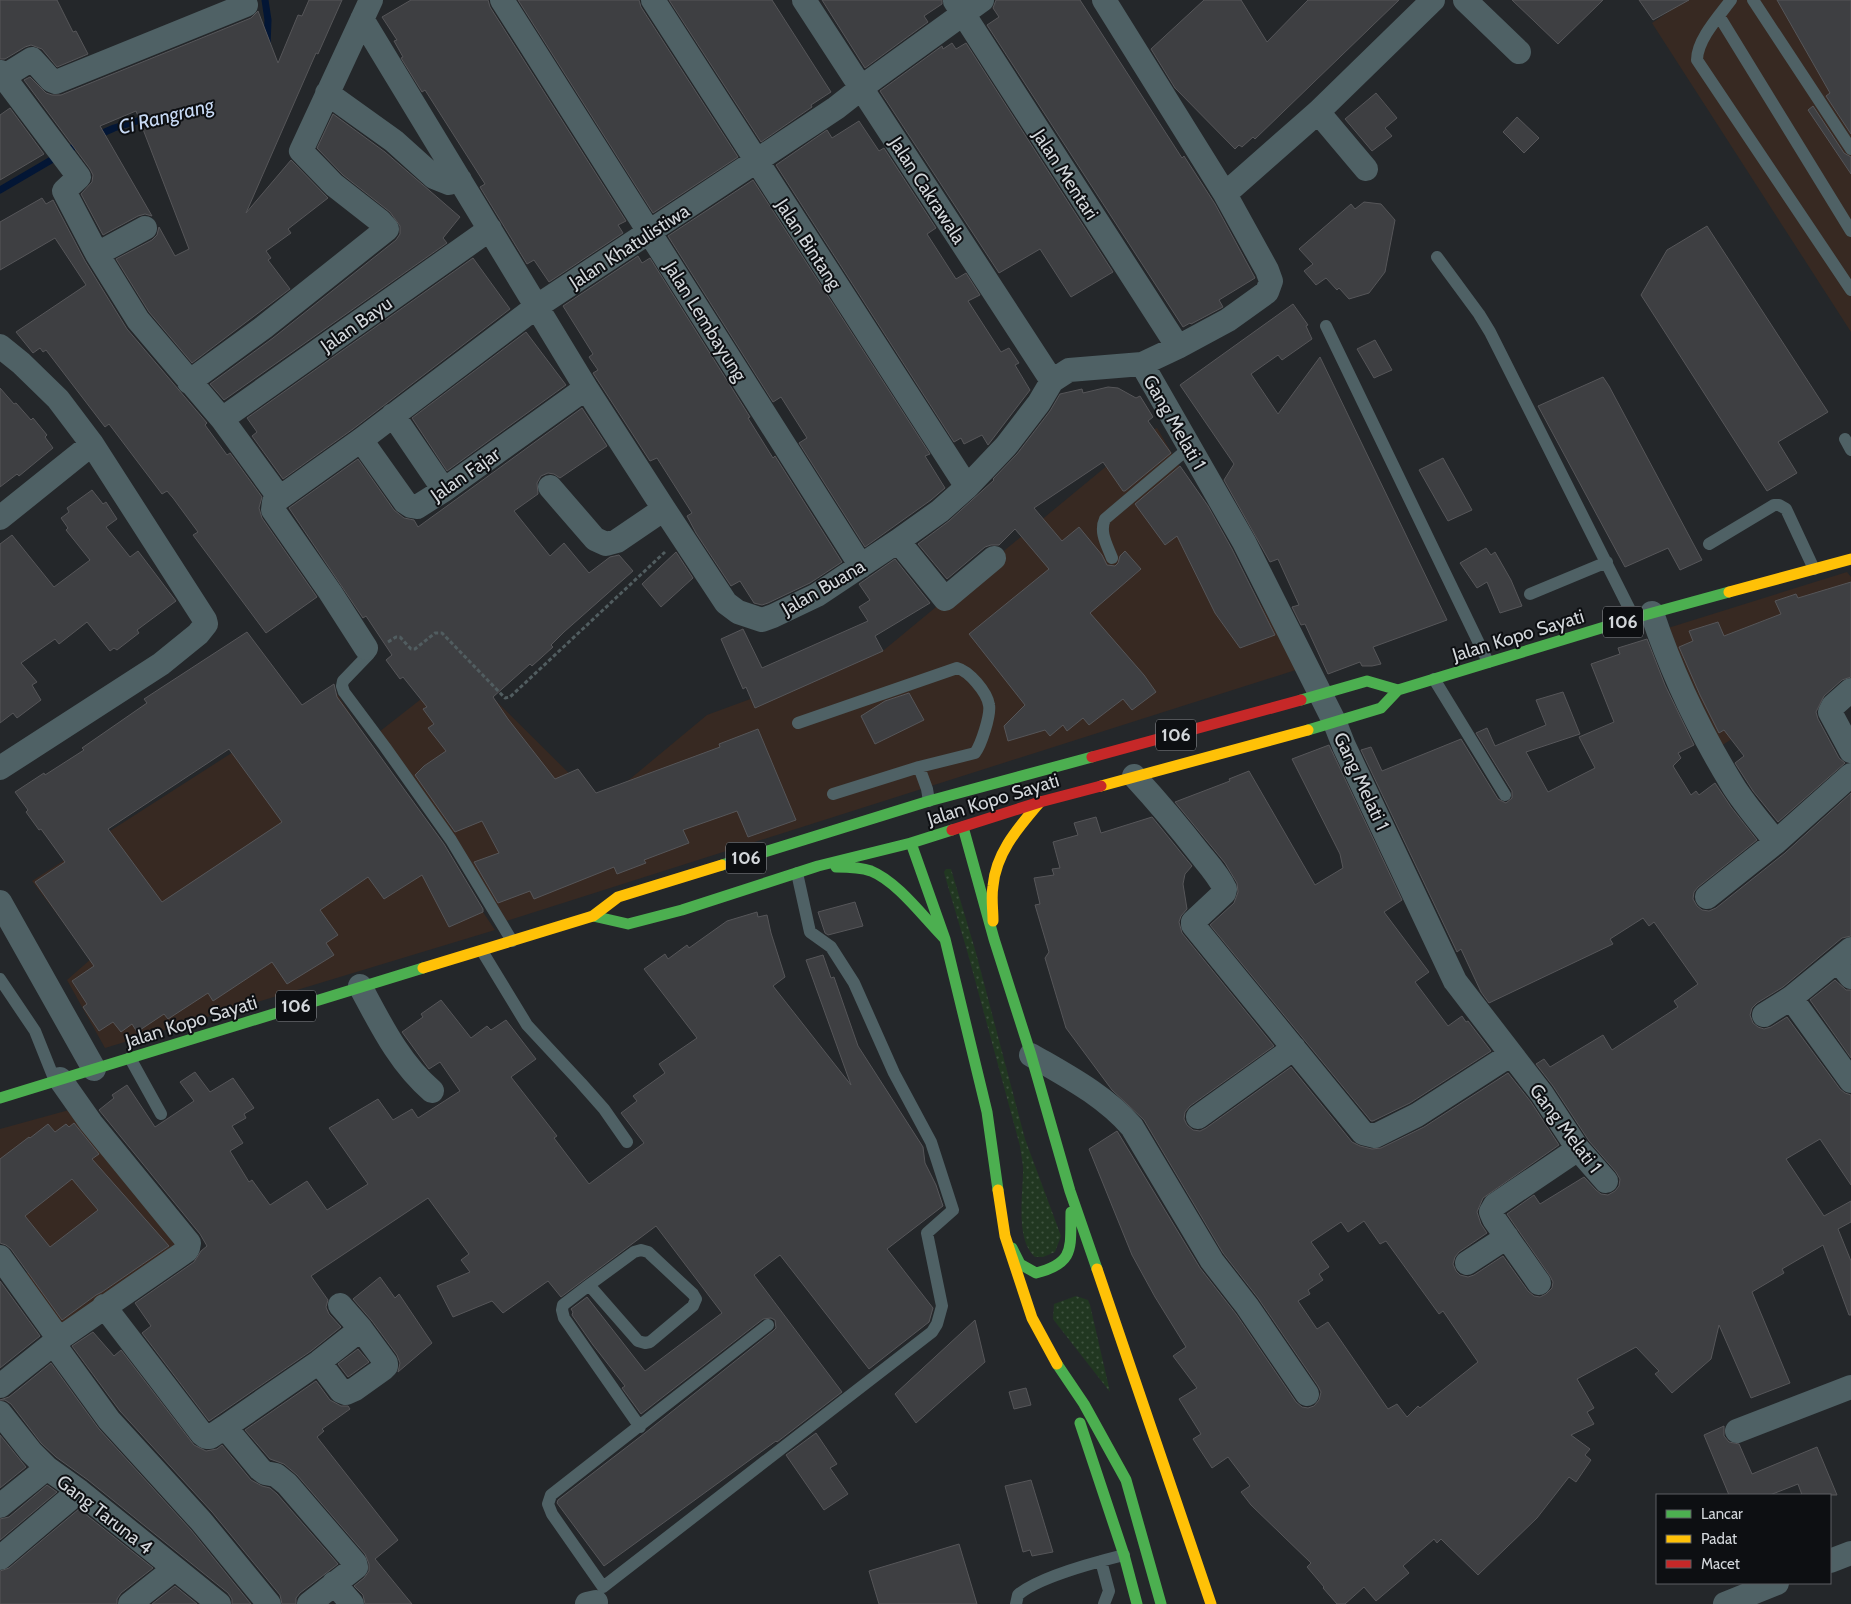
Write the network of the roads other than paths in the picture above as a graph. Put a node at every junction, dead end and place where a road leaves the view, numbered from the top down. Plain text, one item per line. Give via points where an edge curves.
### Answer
1 (502, 0) edge
2 (653, 0) edge
3 (804, 0) edge
4 (982, 0) edge
5 (1104, 0) edge
6 (1433, 0) edge
7 (1465, 0) edge
8 (1731, 0) edge
9 (1753, 0) edge
10 (246, 5) dead end
11 (958, 7) edge
12 (366, 9) edge
13 (1719, 16) junction
14 (1519, 52) dead end
15 (5, 87) edge
16 (861, 89) junction
17 (328, 93) junction
18 (1318, 112) junction
19 (1851, 149) edge
20 (756, 162) junction
21 (1366, 169) dead end
22 (460, 180) junction
23 (1225, 194) junction
24 (145, 228) dead end
25 (490, 229) junction
26 (1851, 231) edge
27 (650, 232) junction
28 (97, 254) junction
29 (1437, 257) dead end
30 (1851, 290) edge
31 (536, 306) junction
32 (1326, 326) dead end
33 (0, 346) edge
34 (1178, 347) junction
35 (1142, 364) junction
36 (1052, 380) junction
37 (189, 382) junction
38 (586, 388) junction
39 (392, 415) junction
40 (222, 419) junction
41 (361, 440) junction
42 (92, 444) junction
43 (1190, 448) junction
44 (550, 487) dead end
45 (967, 487) junction
46 (444, 490) junction
47 (279, 497) junction
48 (664, 509) junction
49 (0, 518) edge
50 (898, 541) junction
51 (1710, 544) dead end
52 (994, 558) dead end
53 (1112, 558) dead end
54 (1607, 562) junction
55 (1848, 564) edge
56 (860, 566) junction
57 (1814, 569) junction
58 (1530, 594) dead end
59 (1643, 616) junction
60 (367, 651) joint
61 (1488, 662) junction
62 (1434, 679) junction
63 (1398, 690) junction
64 (1851, 690) edge
65 (1320, 694) junction
66 (798, 723) dead end
67 (1335, 723) junction
68 (1851, 751) edge
69 (0, 768) edge
70 (919, 768) junction
71 (1851, 775) edge
72 (1134, 776) junction
73 (834, 794) dead end
74 (1505, 795) dead end
75 (929, 802) junction
76 (1040, 802) junction
77 (961, 823) junction
78 (910, 838) junction
79 (1776, 842) junction
80 (818, 866) junction
81 (797, 873) junction
82 (1707, 897) dead end
83 (0, 902) edge
84 (593, 916) junction
85 (945, 939) junction
86 (994, 940) junction
87 (512, 941) junction
88 (482, 951) junction
89 (1847, 962) edge
90 (0, 979) edge
91 (360, 986) junction
92 (1791, 998) junction
93 (1764, 1014) dead end
94 (1294, 1048) junction
95 (1031, 1055) junction
96 (1510, 1055) junction
97 (130, 1058) junction
98 (94, 1069) junction
99 (57, 1080) junction
100 (1851, 1081) edge
101 (432, 1091) dead end
102 (0, 1098) edge
103 (161, 1114) dead end
104 (1198, 1117) dead end
105 (627, 1142) dead end
106 (1578, 1148) junction
107 (1606, 1181) dead end
108 (1070, 1191) junction
109 (1006, 1236) junction
110 (1507, 1238) junction
111 (0, 1257) edge
112 (1467, 1263) dead end
113 (1539, 1283) dead end
114 (589, 1285) junction
115 (340, 1305) dead end
116 (104, 1306) junction
117 (768, 1325) dead end
118 (361, 1329) junction
119 (56, 1341) junction
120 (319, 1362) junction
121 (1065, 1377) junction
122 (0, 1386) edge
123 (1851, 1387) edge
124 (1307, 1394) dead end
125 (0, 1413) edge
126 (1104, 1416) dead end
127 (640, 1426) junction
128 (225, 1427) junction
129 (1737, 1431) dead end
130 (47, 1468) junction
131 (79, 1491) junction
132 (0, 1506) edge
133 (1851, 1552) edge
134 (1124, 1555) junction
135 (0, 1558) edge
136 (1101, 1561) junction
137 (1831, 1561) edge
138 (174, 1569) junction
139 (334, 1583) junction
140 (1775, 1584) edge
141 (130, 1604) edge
142 (219, 1604) edge
143 (269, 1604) edge
144 (309, 1604) edge
145 (352, 1604) edge
146 (1016, 1604) edge
147 (1104, 1604) edge
148 (1137, 1604) edge
149 (1161, 1604) edge
150 (1211, 1604) edge
151 (1725, 1604) edge

1 - 27 street, Jalan Lembayung
2 - 20 street, Jalan Bintang
3 - 16 street, Jalan Cakrawala
4 - 11 street, Jalan Khatulistiwa
5 - 23 street
6 - 18 street
7 - 14 street
8 - 13 lane
9 - 19 lane
10 - 15 street via 56,82 32,59
11 - 16 street, Jalan Khatulistiwa
11 - 34 street, Jalan Mentari
12 - 17 street
12 - 22 street, Jalan Buana
13 - 26 lane
13 - 30 lane via 1697,51 1697,60
15 - 28 street via 79,177 64,191
16 - 20 street, Jalan Khatulistiwa
16 - 36 street, Jalan Cakrawala
17 - 22 street via 394,141 434,177 450,183
17 - 37 street via 302,151 334,185 387,229
18 - 21 street
18 - 23 street
20 - 27 street, Jalan Khatulistiwa
20 - 45 street, Jalan Bintang
22 - 25 street, Jalan Buana
23 - 34 street via 1267,270 1271,281 1269,288 1228,320
24 - 28 street
25 - 31 street, Jalan Buana
25 - 40 street, Jalan Bayu
27 - 31 street, Jalan Khatulistiwa
27 - 56 street, Jalan Lembayung
28 - 37 street via 138,320
29 - 54 lane via 1490,332
31 - 38 street, Jalan Buana
31 - 39 street, Jalan Khatulistiwa
32 - 61 lane
33 - 42 street via 58,399
34 - 35 street
35 - 36 street via 1069,370
35 - 43 street, Gang Melati 1
36 - 45 street, Jalan Buana via 1006,446
37 - 40 street
38 - 46 street, Jalan Fajar
38 - 48 street, Jalan Buana
39 - 41 street, Jalan Khatulistiwa
39 - 46 street
40 - 47 street
41 - 46 street, Jalan Fajar via 411,506 417,507
41 - 47 street, Jalan Khatulistiwa
42 - 49 street
42 - 69 street via 206,624 161,664
43 - 53 lane via 1105,519 1102,531
43 - 65 street, Gang Melati 1 via 1244,542
44 - 48 street via 595,539 606,544 617,541
45 - 50 street, Jalan Buana
47 - 60 street via 273,504 273,510
48 - 56 street, Jalan Buana via 726,602 738,612 762,620 817,595
50 - 52 street via 945,598
50 - 56 street, Jalan Buana
51 - 57 lane via 1779,504 1786,509
54 - 58 lane
54 - 59 lane
55 - 57 main road, Jalan Kopo Sayati / 106
57 - 59 main road, Jalan Kopo Sayati / 106
59 - 61 main road, Jalan Kopo Sayati / 106
59 - 79 street via 1732,784
60 - 87 lane via 343,681 344,692 451,840
61 - 62 main road, Jalan Kopo Sayati / 106
62 - 63 main road, Jalan Kopo Sayati / 106
62 - 74 lane
63 - 65 main road, Jalan Kopo Sayati / 106 via 1367,681
63 - 67 main road, Jalan Kopo Sayati / 106 via 1381,708
64 - 68 street via 1830,712
65 - 67 street, Gang Melati 1
65 - 75 main road, Jalan Kopo Sayati / 106 via 954,799
66 - 70 lane via 957,668 962,670 972,677 990,706 979,748 969,756
67 - 72 main road, Jalan Kopo Sayati / 106
67 - 96 street, Gang Melati 1 via 1455,981
70 - 73 lane
70 - 75 lane
71 - 79 street
72 - 76 main road, Jalan Kopo Sayati / 106
72 - 94 street via 1225,889 1193,925 1232,987
75 - 84 main road, Jalan Kopo Sayati / 106 via 905,814 618,897
76 - 77 main road, Jalan Kopo Sayati / 106
76 - 86 main road via 1000,858 993,881
77 - 78 main road, Jalan Kopo Sayati / 106
77 - 86 main road
78 - 80 main road, Jalan Kopo Sayati / 106
78 - 85 main road
79 - 82 street
80 - 81 main road, Jalan Kopo Sayati / 106
80 - 85 main road via 871,871 888,882
81 - 84 main road, Jalan Kopo Sayati / 106 via 628,924
81 - 127 lane via 810,932 831,947 854,983 937,1159 953,1210 927,1233 941,1314 932,1332 603,1587 552,1514 549,1500 553,1493
83 - 98 street
84 - 87 main road, Jalan Kopo Sayati / 106
85 - 109 main road via 987,1112
86 - 95 main road
87 - 88 main road, Jalan Kopo Sayati / 106
88 - 91 main road, Jalan Kopo Sayati / 106
88 - 105 lane via 527,1024 592,1096
89 - 92 street
90 - 99 lane via 35,1031
91 - 97 main road, Jalan Kopo Sayati / 106
91 - 101 street via 394,1046 416,1076
92 - 93 street
92 - 100 street
94 - 96 street via 1363,1133 1373,1137 1417,1115
94 - 104 street
95 - 108 main road
95 - 124 street via 1118,1110 1132,1127 1212,1261
96 - 106 street, Gang Melati 1 via 1542,1094
97 - 98 main road, Jalan Kopo Sayati / 106
97 - 103 lane
98 - 99 main road, Jalan Kopo Sayati / 106
99 - 102 main road, Jalan Kopo Sayati / 106
99 - 116 street via 190,1243 186,1251
106 - 107 street, Gang Melati 1
106 - 110 street via 1495,1205 1492,1214
108 - 109 main road via 1070,1251 1059,1265 1036,1273 1020,1264
108 - 150 main road
109 - 121 main road via 1032,1318
110 - 112 street
110 - 113 street
111 - 119 street
114 - 114 lane via 641,1250 648,1252 693,1294 695,1302 645,1344 638,1341
114 - 127 lane via 565,1303 562,1314
115 - 118 street
116 - 119 street
116 - 128 street via 202,1434 210,1437
117 - 127 lane
118 - 120 street
118 - 120 street via 386,1363 383,1369 346,1393
119 - 122 street
119 - 143 street via 108,1420 201,1521
120 - 128 street
121 - 126 main road
121 - 134 main road
121 - 149 main road via 1084,1404 1126,1480
123 - 129 street
125 - 130 street, Gang Taruna 4
128 - 139 street via 260,1469 276,1475 287,1484 355,1563 356,1567
130 - 131 street, Gang Taruna 4
130 - 132 street
131 - 135 street
131 - 138 street, Gang Taruna 4
133 - 137 street
134 - 136 lane
134 - 148 main road
136 - 146 lane via 1031,1585 1018,1595
136 - 147 lane via 1108,1591
138 - 141 street
138 - 142 street, Gang Taruna 4
139 - 144 street
139 - 145 street
140 - 151 street

